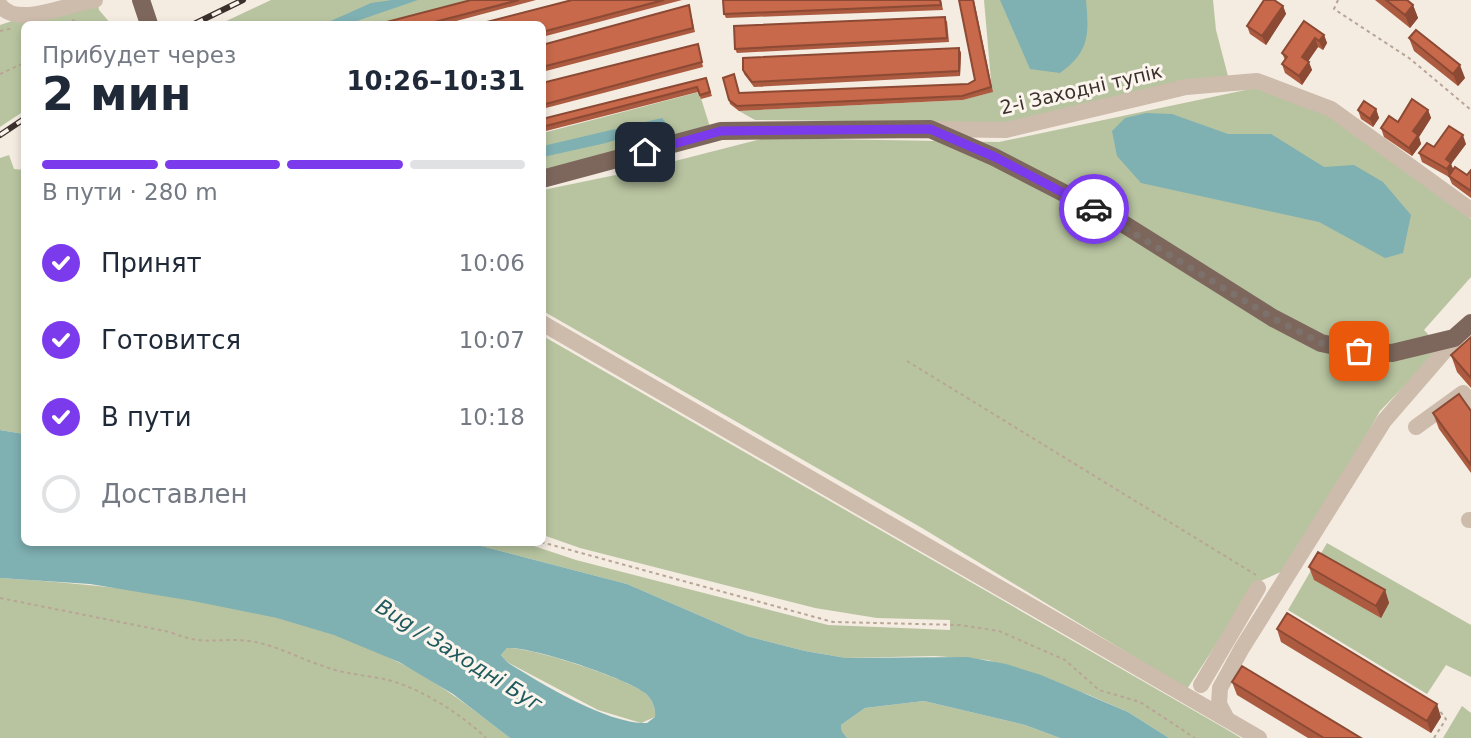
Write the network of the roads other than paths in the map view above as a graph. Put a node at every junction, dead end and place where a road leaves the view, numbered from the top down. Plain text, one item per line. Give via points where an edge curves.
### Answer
1 (95, 0) edge
2 (141, 0) edge
3 (0, 5) edge
4 (148, 21) edge
5 (930, 129) junction
6 (1006, 130) junction
7 (995, 157) junction
8 (546, 178) edge
9 (1471, 210) edge
10 (546, 325) edge
11 (1466, 327) edge
12 (1471, 402) edge
13 (1416, 427) dead end
14 (1257, 581) road end
15 (1235, 643) junction
16 (1201, 685) dead end
17 (1227, 719) junction
18 (1259, 738) edge

1 - 3 street via 19,16 5,12
2 - 4 main road
5 - 6 street, 2-і Заходні тупік
5 - 7 main road
5 - 8 main road, 2-і Заходні тупік via 721,131
6 - 7 street via 996,137
6 - 9 street, 2-і Заходні тупік via 1186,87 1257,81 1331,109
7 - 11 main road via 1122,223 1321,343 1392,353 1454,338
10 - 17 street
11 - 15 street via 1384,421
12 - 13 street via 1463,393
14 - 15 street
15 - 16 street
15 - 17 street via 1220,688 1219,704
17 - 18 street

